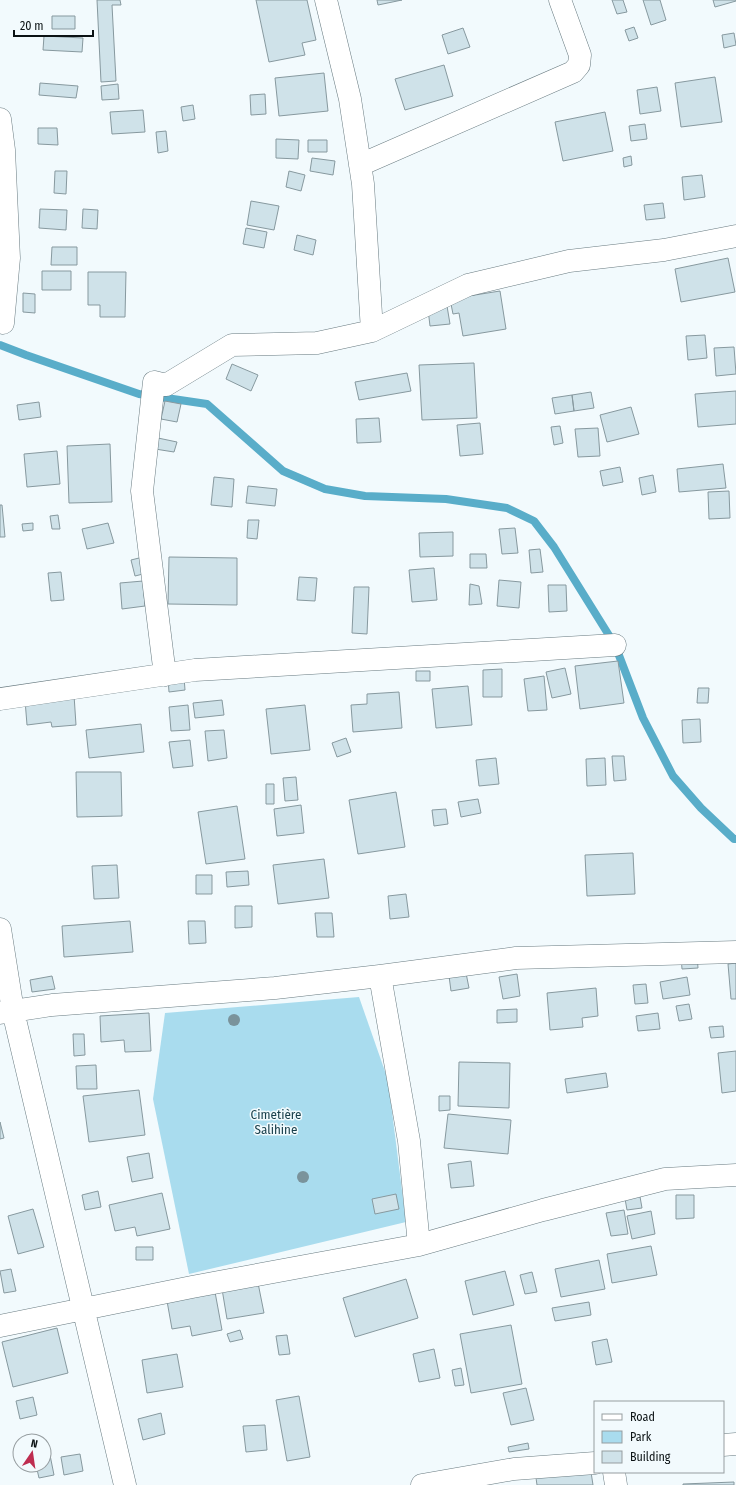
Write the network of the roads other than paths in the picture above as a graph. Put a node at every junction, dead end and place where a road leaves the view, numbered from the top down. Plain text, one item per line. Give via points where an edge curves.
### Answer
1 (326, 0) edge
2 (560, 0) edge
3 (0, 119) edge
4 (360, 165) junction
5 (736, 236) edge
6 (2, 323) dead end
7 (372, 331) junction
8 (615, 644) dead end
9 (165, 675) junction
10 (0, 699) edge
11 (0, 929) edge
12 (736, 952) edge
13 (380, 976) junction
14 (6, 1012) edge
15 (736, 1175) edge
16 (419, 1245) junction
17 (83, 1309) junction
18 (0, 1326) edge
19 (736, 1444) edge
20 (724, 1445) edge
21 (594, 1463) edge
22 (614, 1473) edge
23 (125, 1485) edge
24 (422, 1485) edge
25 (616, 1485) edge

1 - 4 street via 350,99
2 - 4 street via 580,55 579,65 573,72
3 - 6 street via 9,258
4 - 7 street
5 - 7 street via 664,250 569,261 468,285
7 - 9 street via 317,344 232,345 166,385 154,382 142,491
8 - 9 street via 195,670
9 - 10 street
11 - 14 street
12 - 13 street via 516,958
13 - 14 street
13 - 16 street via 408,1141
14 - 17 street
15 - 16 street via 664,1179
16 - 17 street
17 - 18 street
17 - 23 street
19 - 20 street
21 - 24 street via 514,1469
22 - 25 street

